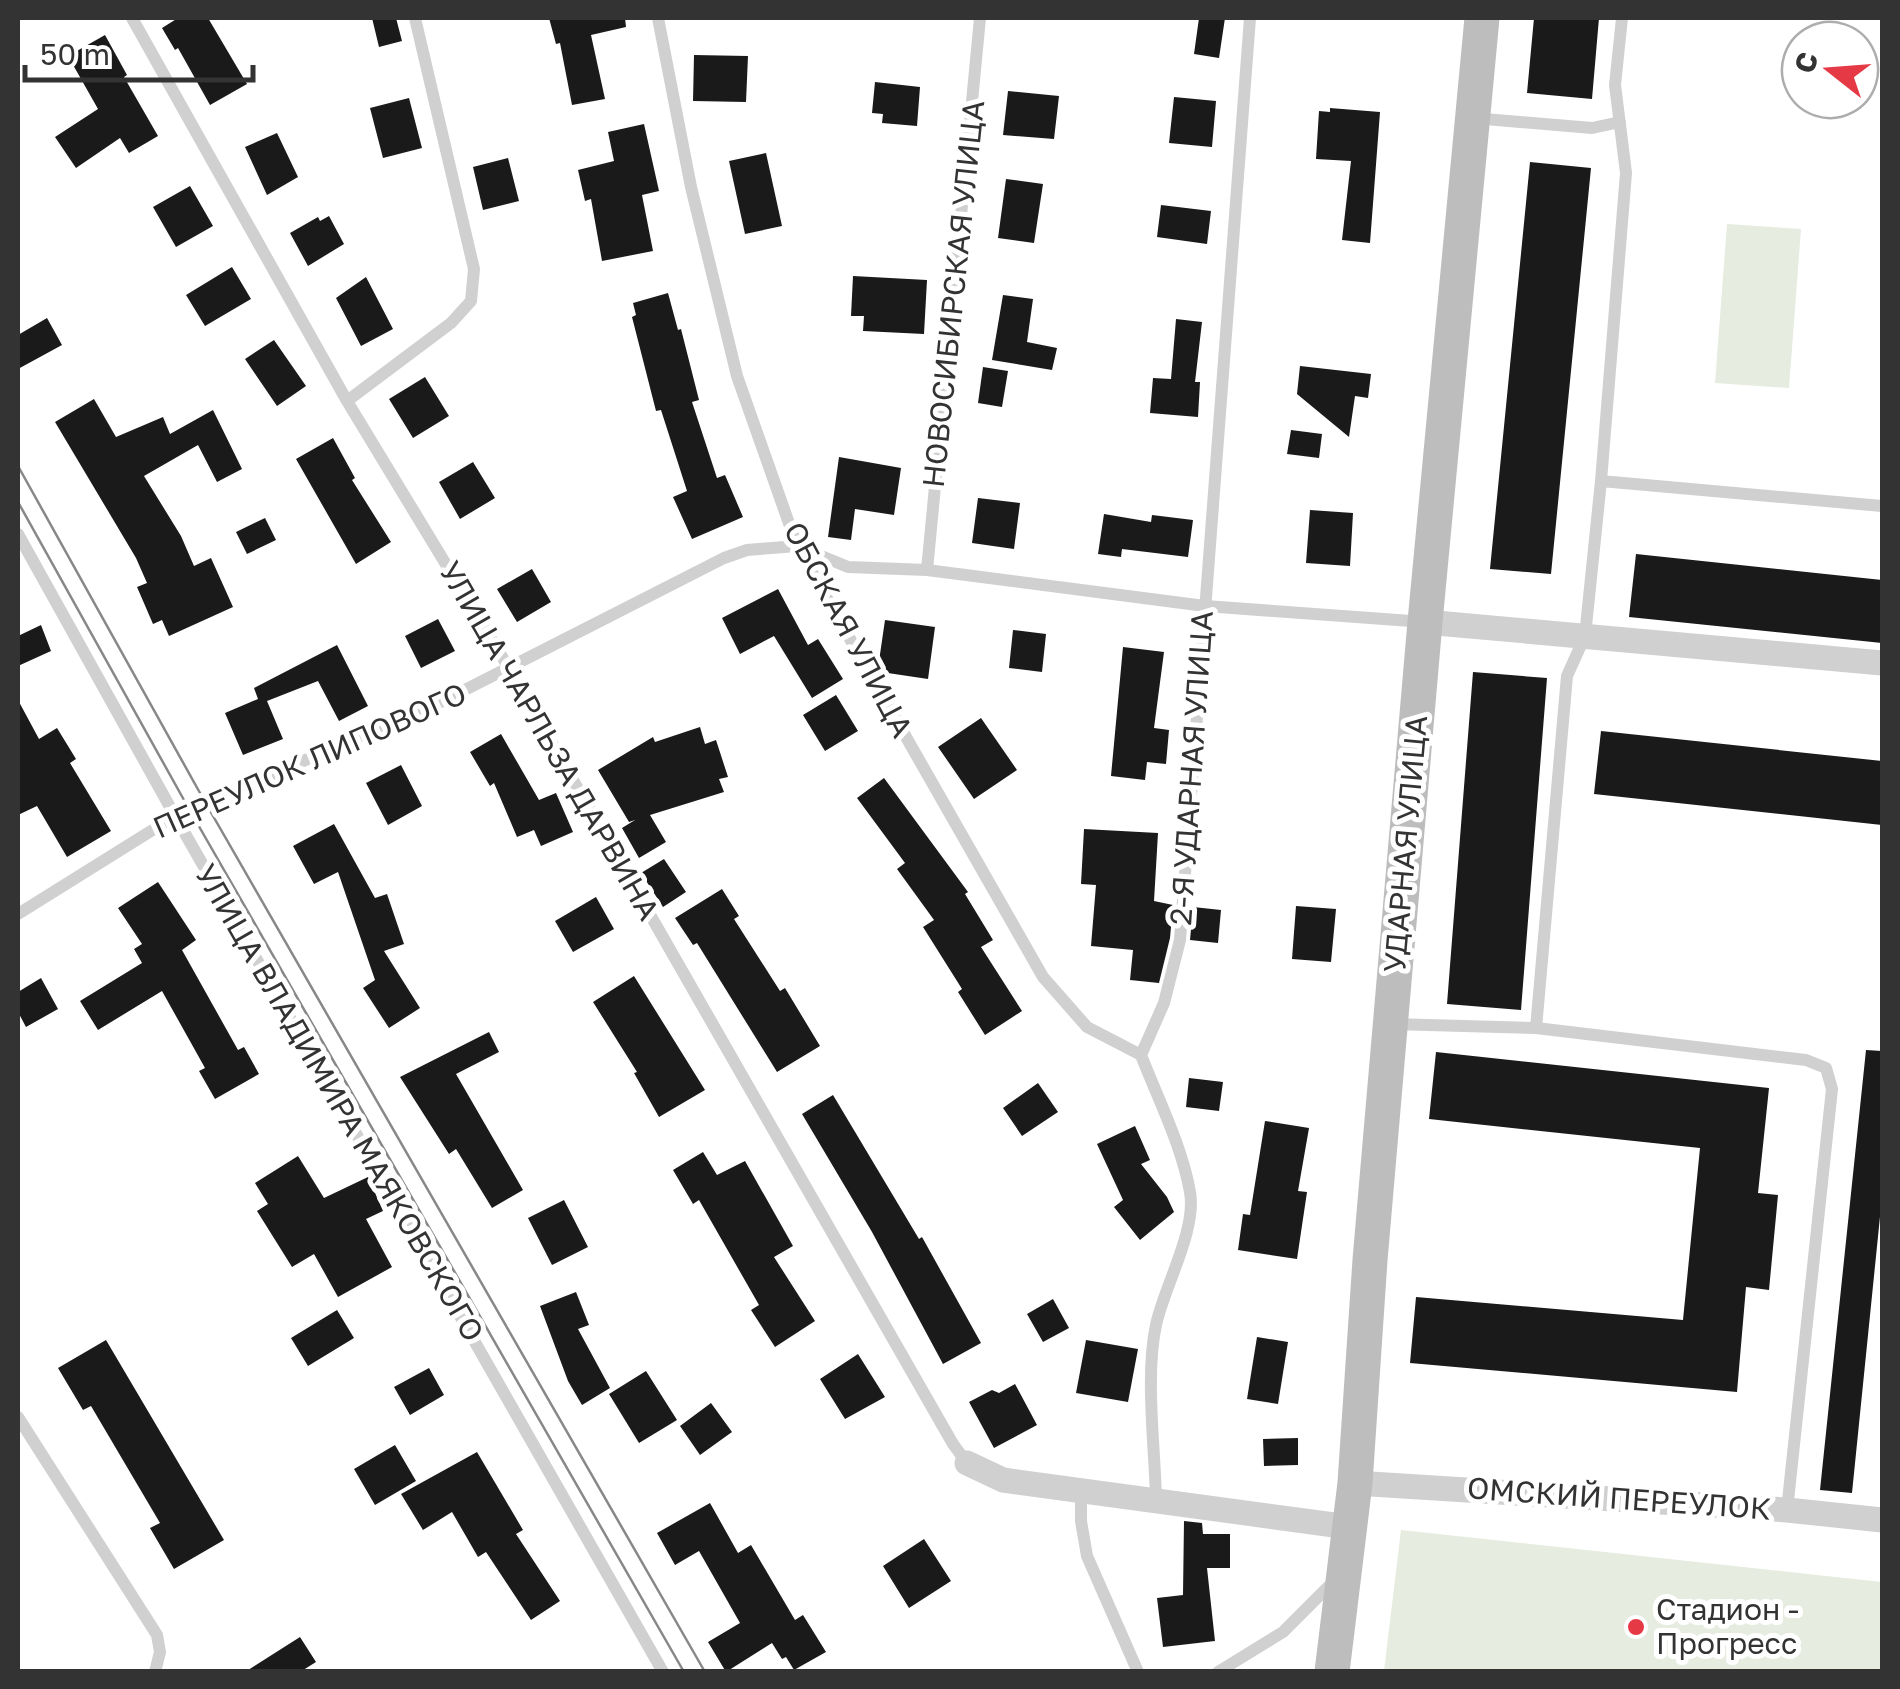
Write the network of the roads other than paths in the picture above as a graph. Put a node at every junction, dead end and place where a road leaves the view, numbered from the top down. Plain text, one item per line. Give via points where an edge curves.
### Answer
1 (132, 18) edge
2 (415, 18) edge
3 (658, 18) edge
4 (980, 18) edge
5 (1250, 18) edge
6 (1482, 18) edge
7 (1622, 18) edge
8 (1473, 118) junction
9 (1620, 122) junction
10 (347, 401) junction
11 (1601, 482) junction
12 (1882, 506) edge
13 (18, 534) edge
14 (797, 546) junction
15 (927, 570) junction
16 (1205, 606) junction
17 (1425, 622) junction
18 (1586, 636) junction
19 (1882, 663) edge
20 (510, 670) junction
21 (175, 816) junction
22 (18, 914) edge
23 (1390, 1024) junction
24 (1536, 1028) junction
25 (1142, 1055) junction
26 (18, 1417) edge
27 (968, 1462) joint
28 (1356, 1483) junction
29 (1082, 1490) junction
30 (1156, 1500) junction
31 (1786, 1510) junction
32 (1882, 1520) edge
33 (1349, 1527) junction
34 (1342, 1572) junction
35 (155, 1672) edge
36 (663, 1672) edge
37 (1138, 1672) edge
38 (1218, 1672) edge
39 (1332, 1672) edge

1 - 10 lane, УЛИЦА ЧАРЛЬЗА ДАРВИНА
2 - 10 lane via 474,269 471,301
3 - 14 lane, ОБСКАЯ УЛИЦА via 737,376
4 - 15 lane, НОВОСИБИРСКАЯ УЛИЦА
5 - 16 lane, 2-Я УДАРНАЯ УЛИЦА
6 - 8 street, УДАРНАЯ УЛИЦА
7 - 9 lane via 1614,85
8 - 9 lane via 1592,128
8 - 17 street, УДАРНАЯ УЛИЦА
9 - 11 lane via 1626,173
10 - 20 lane, УЛИЦА ЧАРЛЬЗА ДАРВИНА
11 - 12 lane
11 - 18 lane
13 - 21 lane, УЛИЦА ВЛАДИМИРА МАЯКОВСКОГО
14 - 15 lane, ПЕРЕУЛОК ЛИПОВОГО via 848,568
14 - 20 lane, ПЕРЕУЛОК ЛИПОВОГО via 724,558
14 - 25 lane, ОБСКАЯ УЛИЦА via 1043,977 1088,1027
15 - 16 lane, ПЕРЕУЛОК ЛИПОВОГО
16 - 17 lane, ПЕРЕУЛОК ЛИПОВОГО
16 - 25 lane, 2-Я УДАРНАЯ УЛИЦА via 1180,940
17 - 18 street
17 - 23 street, УДАРНАЯ УЛИЦА
18 - 19 street
18 - 24 lane via 1568,676
20 - 21 lane, ПЕРЕУЛОК ЛИПОВОГО
20 - 27 lane, УЛИЦА ЧАРЛЬЗА ДАРВИНА
21 - 22 lane, ПЕРЕУЛОК ЛИПОВОГО
21 - 36 lane, УЛИЦА ВЛАДИМИРА МАЯКОВСКОГО
23 - 24 lane
23 - 28 street, УДАРНАЯ УЛИЦА
24 - 31 lane via 1806,1060 1826,1068 1832,1089
25 - 30 lane via 1191,1196 1156,1325
26 - 35 lane via 157,1635
27 - 29 street via 1003,1480
28 - 31 street, ОМСКИЙ ПЕРЕУЛОК
28 - 33 street, УДАРНАЯ УЛИЦА
29 - 30 street
29 - 37 lane via 1087,1556
30 - 33 street
31 - 32 street, ОМСКИЙ ПЕРЕУЛОК
33 - 34 street, УДАРНАЯ УЛИЦА
34 - 38 lane via 1283,1632
34 - 39 street, УДАРНАЯ УЛИЦА

